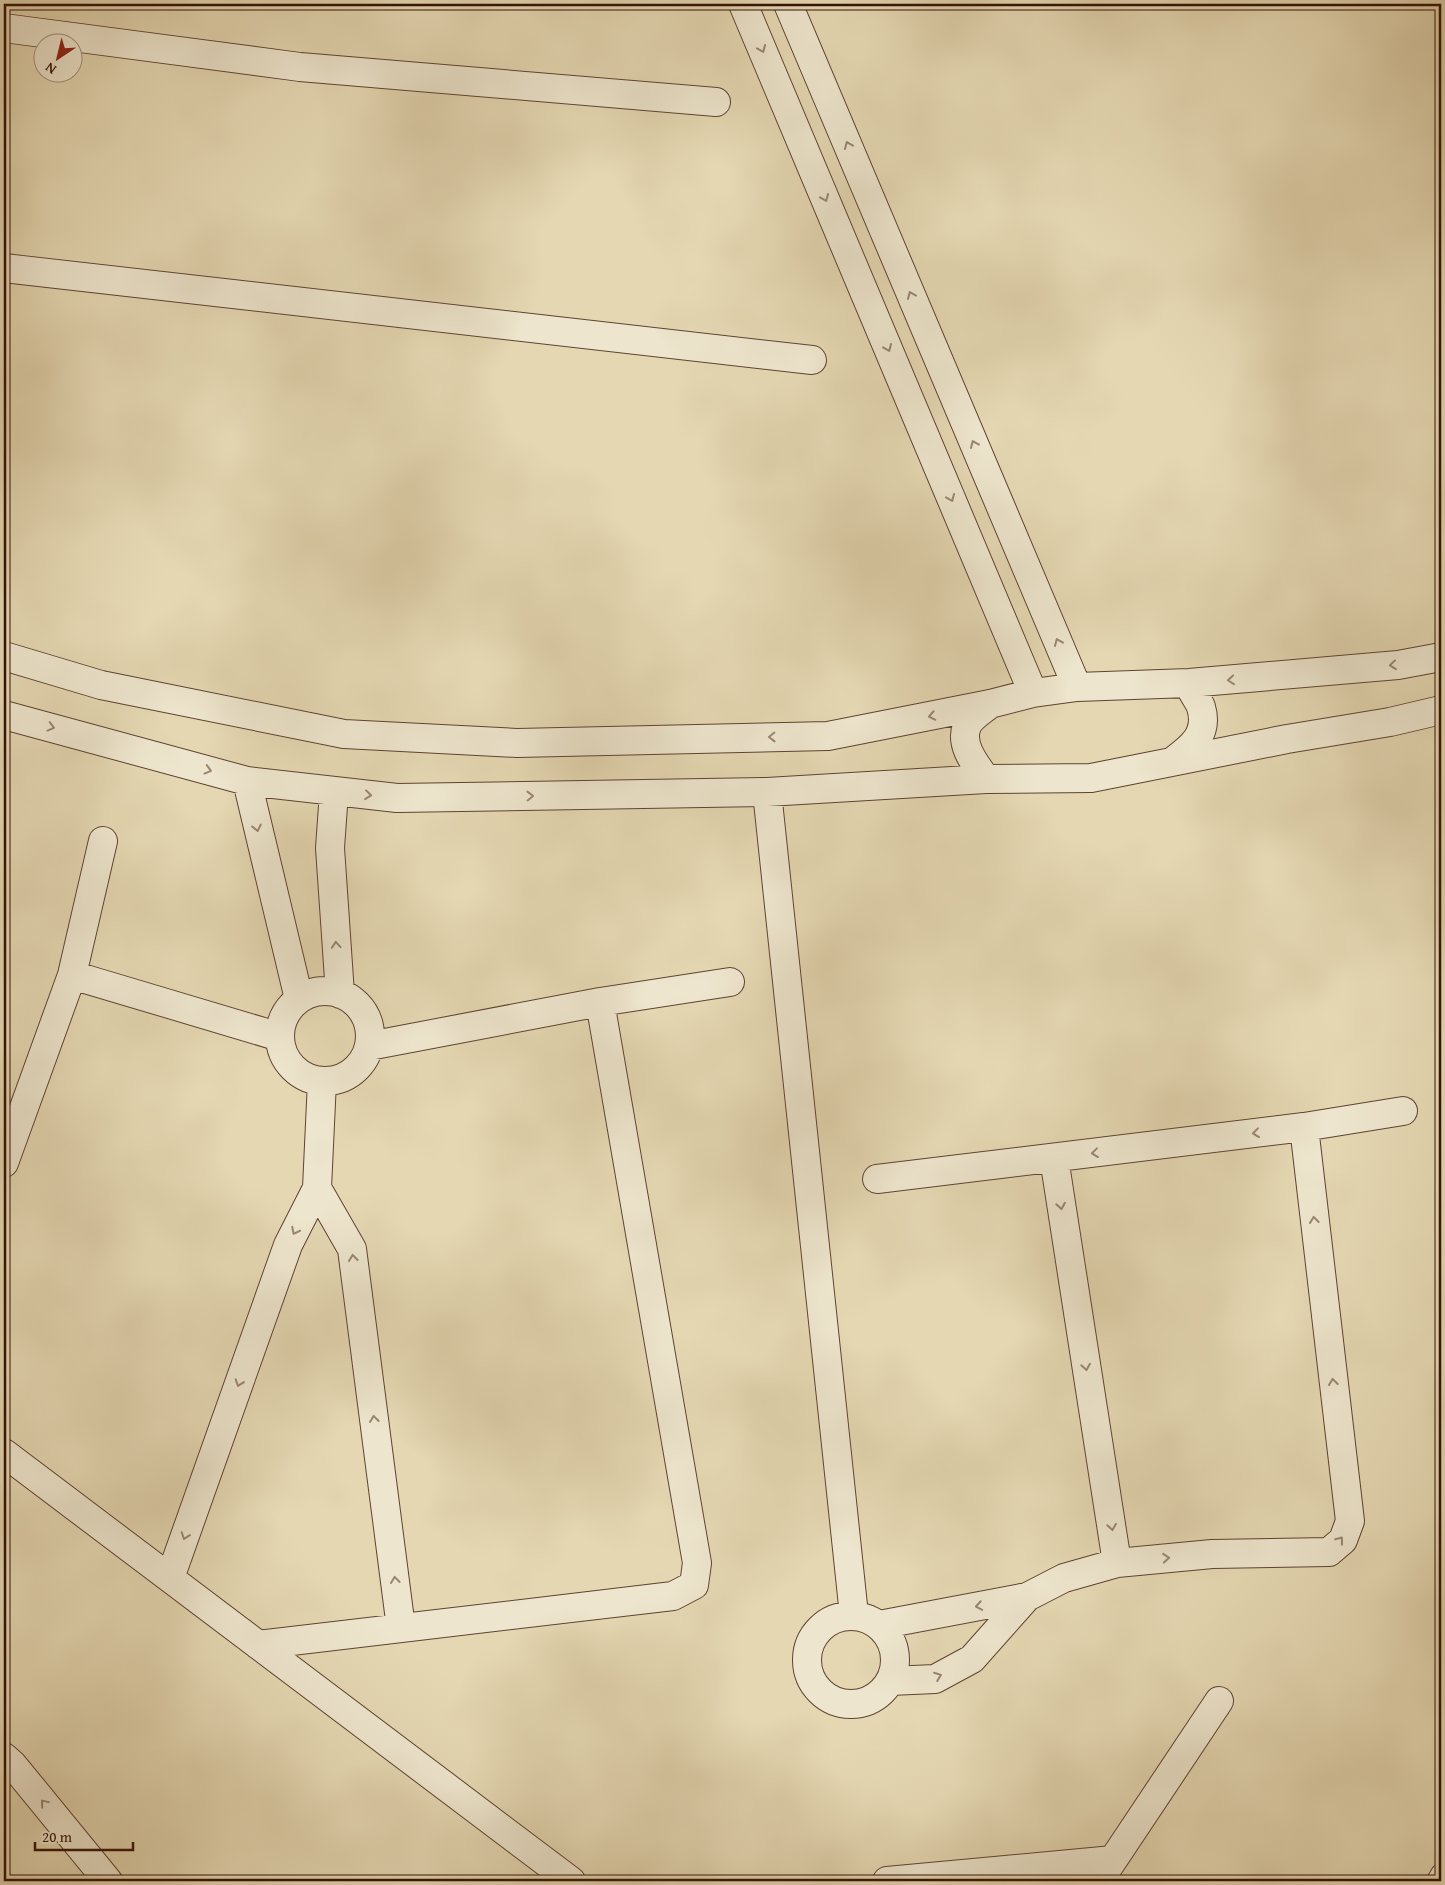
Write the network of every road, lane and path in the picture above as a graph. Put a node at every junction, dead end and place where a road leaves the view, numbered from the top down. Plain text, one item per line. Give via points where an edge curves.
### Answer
1 (743, 4) edge
2 (788, 4) edge
3 (4, 28) edge
4 (716, 102) dead end
5 (4, 268) edge
6 (812, 360) dead end
7 (4, 656) edge
8 (1441, 657) edge
9 (1189, 683) junction
10 (1077, 687) junction
11 (1033, 693) junction
12 (990, 704) junction
13 (1441, 710) edge
14 (4, 714) edge
15 (1173, 761) junction
16 (986, 780) junction
17 (247, 781) junction
18 (334, 792) junction
19 (767, 792) junction
20 (103, 841) dead end
21 (72, 975) junction
22 (730, 982) dead end
23 (340, 994) junction
24 (299, 999) junction
25 (600, 1002) junction
26 (280, 1036) junction
27 (369, 1046) junction
28 (322, 1081) junction
29 (1402, 1111) dead end
30 (1304, 1126) junction
31 (1054, 1158) junction
32 (4, 1163) edge
33 (878, 1179) dead end
34 (318, 1188) junction
35 (4, 1452) edge
36 (1117, 1563) junction
37 (170, 1578) junction
38 (1027, 1597) junction
39 (854, 1615) junction
40 (879, 1625) junction
41 (401, 1628) junction
42 (258, 1645) junction
43 (890, 1681) junction
44 (1219, 1701) dead end
45 (4, 1757) edge
46 (87, 1869) edge
47 (1106, 1870) edge
48 (1441, 1874) edge
49 (108, 1881) edge
50 (571, 1881) edge
51 (887, 1881) edge
52 (1436, 1881) edge

1 -> 11 street
10 -> 2 street
3 - 4 street via 300,67
5 - 6 street
12 -> 7 street via 828,736 517,743 344,734 100,684
8 -> 9 street via 1398,665
9 - 10 street
9 - 15 street via 1200,706 1203,725 1194,745
10 - 11 street
11 - 12 street
12 - 16 street via 967,724 965,738 969,755
13 - 15 street
14 -> 17 street
15 - 16 street via 1091,778
16 - 19 street
17 - 18 street
17 -> 24 street
18 -> 19 street via 397,798
23 -> 18 street via 330,848
19 - 39 street
20 - 21 street
21 - 26 street
21 - 32 street
22 - 25 street
23 - 24 street via 319,991
23 - 27 street via 358,1005 369,1024
24 - 26 street via 285,1015
25 - 27 street
25 - 41 street via 697,1563 694,1585 674,1596
26 - 28 street via 285,1058 301,1074
27 - 28 street via 354,1070 343,1078
28 - 34 street
29 - 30 street
30 -> 31 street
36 -> 30 street via 1212,1554 1329,1552 1343,1540 1350,1521
31 - 33 street
31 -> 36 street
34 -> 37 street via 288,1245
41 -> 34 street via 352,1249
35 - 37 street
36 - 38 street via 1064,1578
37 - 42 street
38 -> 40 street
43 -> 38 street via 935,1679 972,1659
39 - 40 street
39 - 43 street via 838,1617 824,1624 814,1635 808,1649 807,1666 812,1680 821,1694 850,1704 873,1698
40 - 43 street via 895,1652
41 - 42 street
42 - 50 street
44 - 47 street
46 -> 45 street
46 - 49 street
47 - 51 street
48 - 52 lane

